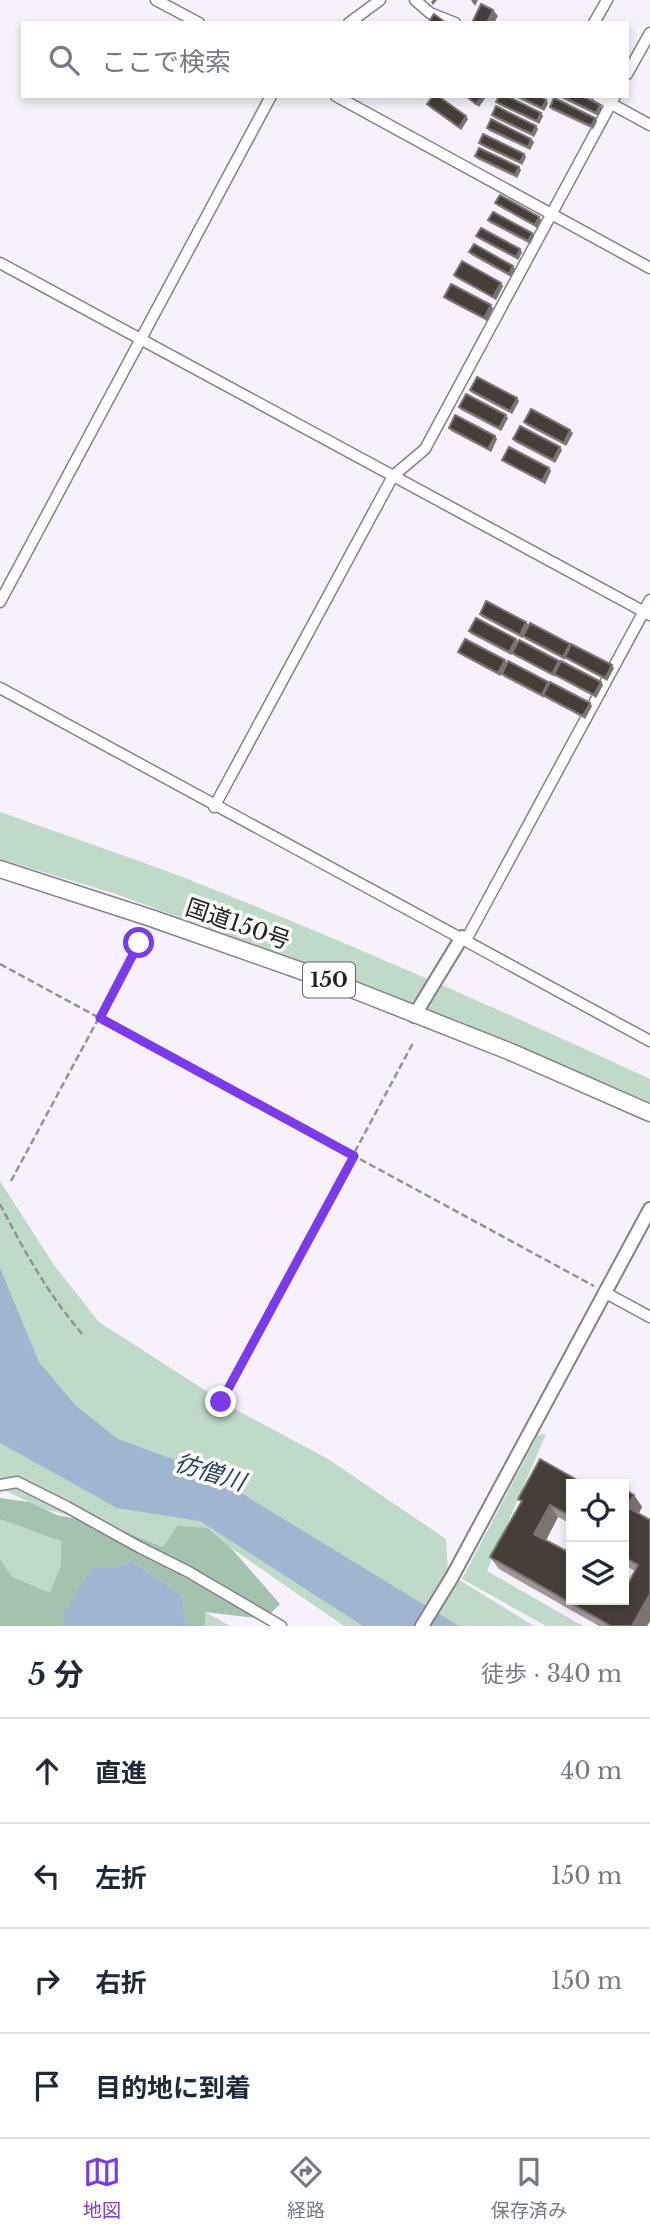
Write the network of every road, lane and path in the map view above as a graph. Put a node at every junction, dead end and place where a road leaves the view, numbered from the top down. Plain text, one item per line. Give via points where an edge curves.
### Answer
1 (380, 0) edge
2 (415, 0) edge
3 (607, 0) edge
4 (164, 2) edge
5 (196, 21) edge
6 (352, 21) edge
7 (450, 21) edge
8 (595, 21) edge
9 (650, 33) edge
10 (629, 70) edge
11 (270, 98) edge
12 (340, 98) edge
13 (613, 100) edge
14 (650, 125) edge
15 (552, 215) junction
16 (0, 263) edge
17 (650, 268) edge
18 (140, 340) junction
19 (393, 476) junction
20 (650, 600) edge
21 (0, 602) edge
22 (647, 614) edge
23 (0, 688) edge
24 (214, 807) junction
25 (0, 869) edge
26 (464, 939) junction
27 (139, 943) dead end
28 (0, 964) edge
29 (414, 1016) junction
30 (100, 1018) junction
31 (650, 1041) edge
32 (413, 1043) dead end
33 (650, 1113) edge
34 (354, 1156) junction
35 (11, 1181) dead end
36 (0, 1204) edge
37 (650, 1209) edge
38 (604, 1292) junction
39 (650, 1317) edge
40 (83, 1336) dead end
41 (221, 1402) dead end
42 (0, 1485) edge
43 (281, 1626) edge
44 (422, 1626) edge

1 - 6 street
2 - 7 street
3 - 8 street
4 - 5 street
9 - 10 street
11 - 18 street
12 - 15 street
13 - 14 street
13 - 15 street
15 - 17 street
15 - 19 street via 425,449
16 - 18 street
18 - 19 street
18 - 21 street
19 - 22 street
19 - 24 street
20 - 22 street
22 - 26 street
23 - 24 street
24 - 26 street
25 - 29 highway, 国道150号 / 150 via 272,959
26 - 29 street
26 - 31 street
27 - 30 path
28 - 30 path
29 - 33 highway, 国道150号 / 150 via 511,1052
30 - 34 path
30 - 35 path
32 - 34 path
34 - 38 path
34 - 41 path
36 - 40 path via 21,1247
37 - 38 street
38 - 39 street
38 - 44 street
42 - 43 street via 17,1482 67,1507

